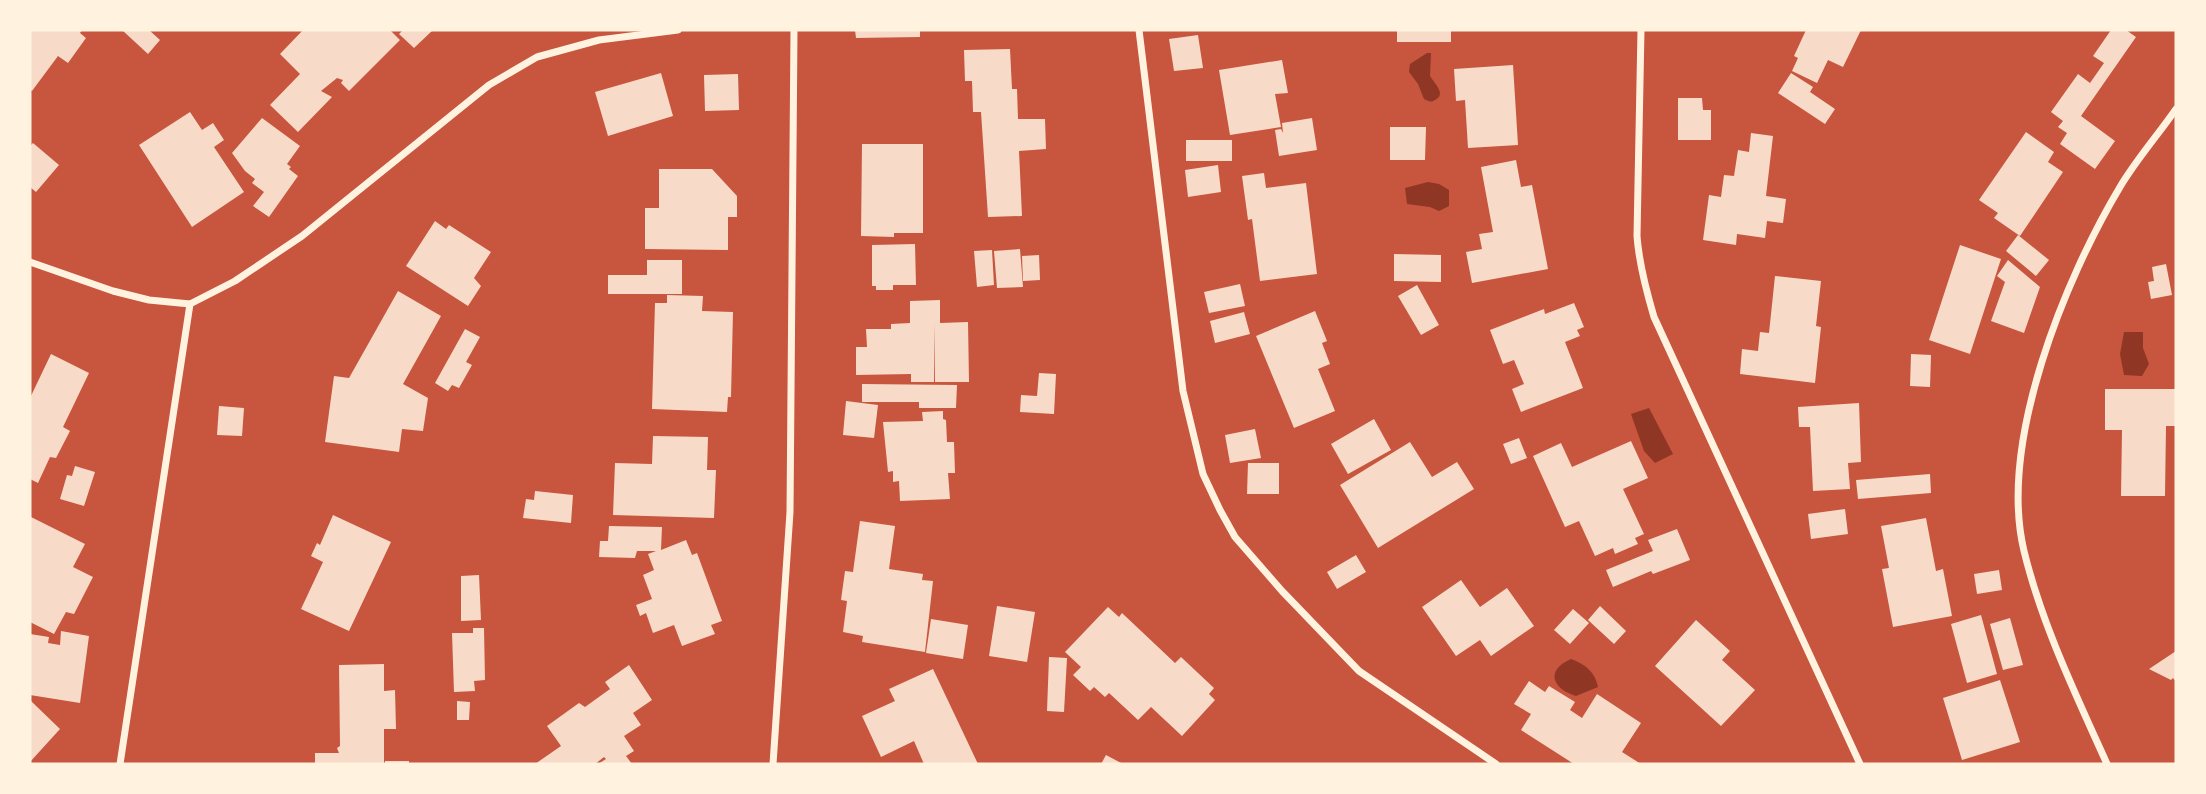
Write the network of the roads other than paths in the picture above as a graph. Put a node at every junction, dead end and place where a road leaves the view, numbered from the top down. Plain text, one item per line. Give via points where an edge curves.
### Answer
1 (678, 30) edge
2 (793, 30) edge
3 (1139, 30) edge
4 (1642, 30) edge
5 (2176, 110) edge
6 (30, 262) edge
7 (190, 304) junction
8 (120, 764) edge
9 (773, 764) edge
10 (1496, 764) edge
11 (1860, 764) edge
12 (2107, 764) edge

1 - 7 street via 599,40 537,57 489,85 302,236 235,281
2 - 9 street via 790,512
3 - 10 street via 1183,391 1203,474 1220,510 1235,537 1282,592 1359,671
4 - 11 street via 1637,236 1645,289
5 - 12 street via 2121,185 2067,289 2040,371 2022,455 2023,549 2059,656
6 - 7 street via 114,291
7 - 8 street

